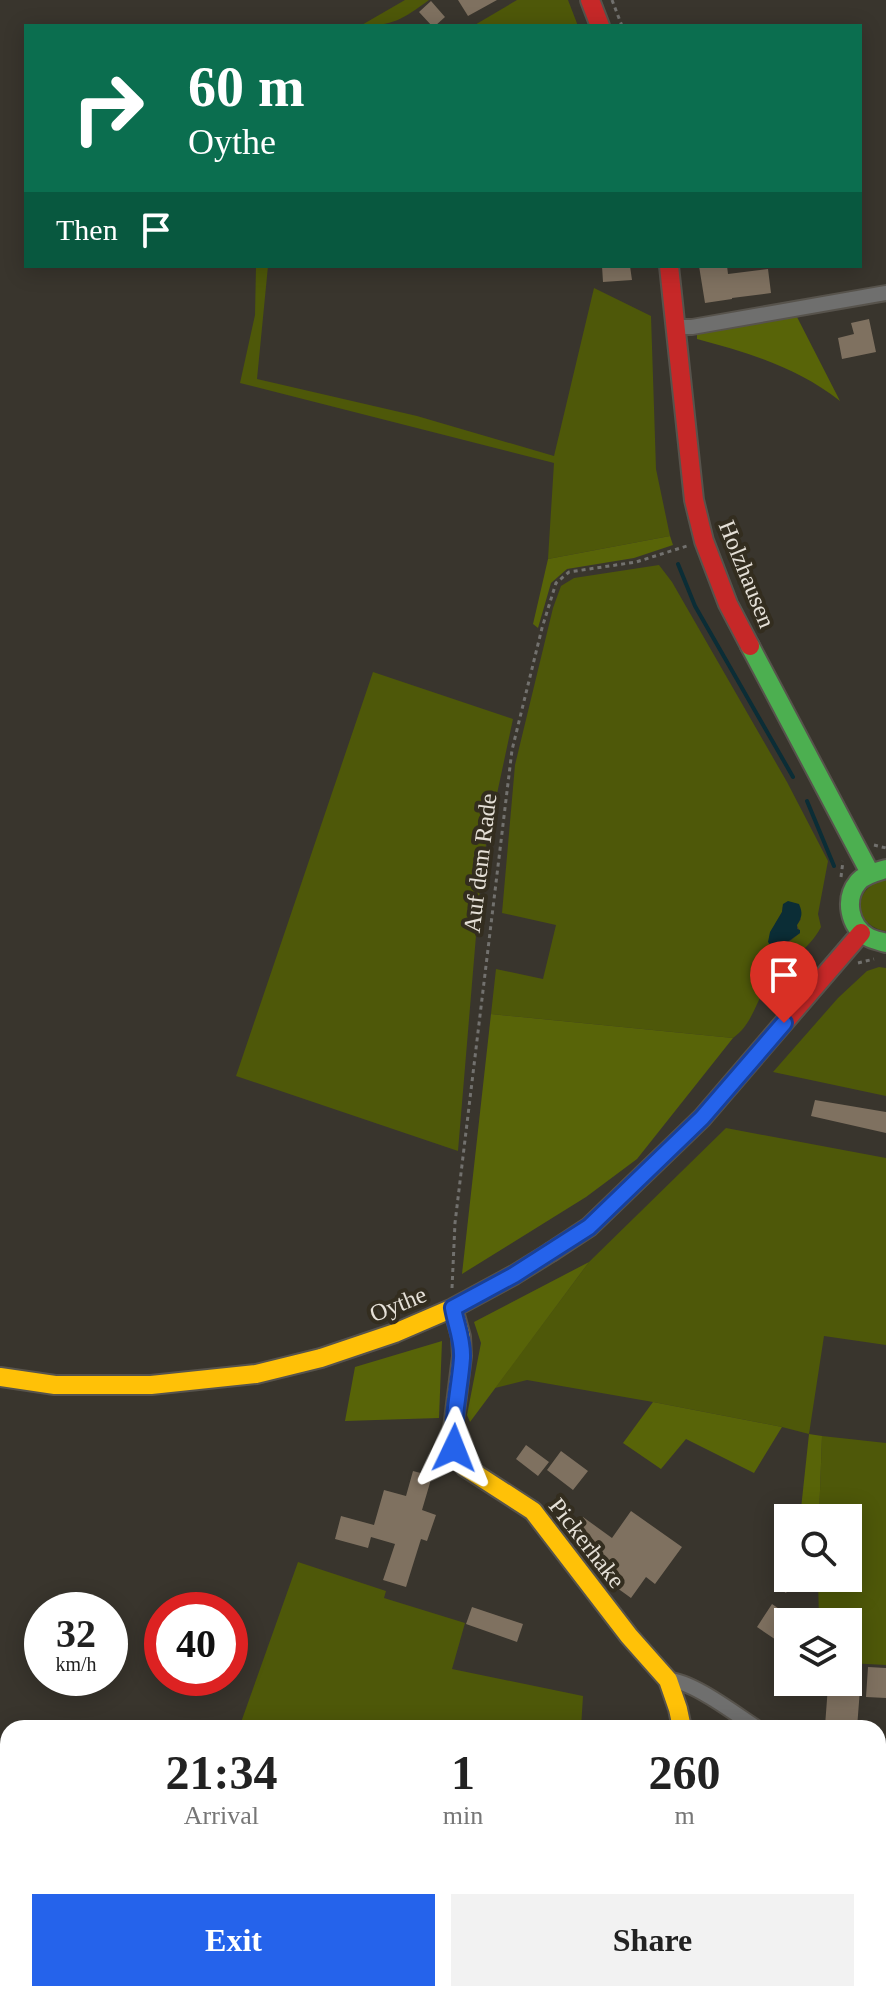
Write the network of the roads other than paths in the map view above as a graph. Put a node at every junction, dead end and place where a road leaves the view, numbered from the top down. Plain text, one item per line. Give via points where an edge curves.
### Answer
1 (590, 0) edge
2 (599, 24) edge
3 (669, 268) edge
4 (886, 293) edge
5 (676, 327) junction
6 (878, 871) edge
7 (861, 933) junction
8 (882, 951) edge
9 (453, 1308) junction
10 (0, 1377) edge
11 (668, 1680) junction
12 (680, 1720) edge
13 (745, 1720) edge

1 - 2 main road
3 - 5 main road, Holzhausen
4 - 5 street
5 - 6 main road, Holzhausen via 694,500 704,541 728,604
6 - 7 main road via 860,879 849,900 853,924
7 - 8 main road
7 - 9 main road, Oythe via 702,1118 589,1227
9 - 10 main road, Oythe via 321,1358 256,1374 151,1385 55,1385
9 - 11 main road, Pickerhake via 462,1356 454,1448 465,1467 533,1511
11 - 12 main road, Pickerhake
11 - 13 street via 701,1692

